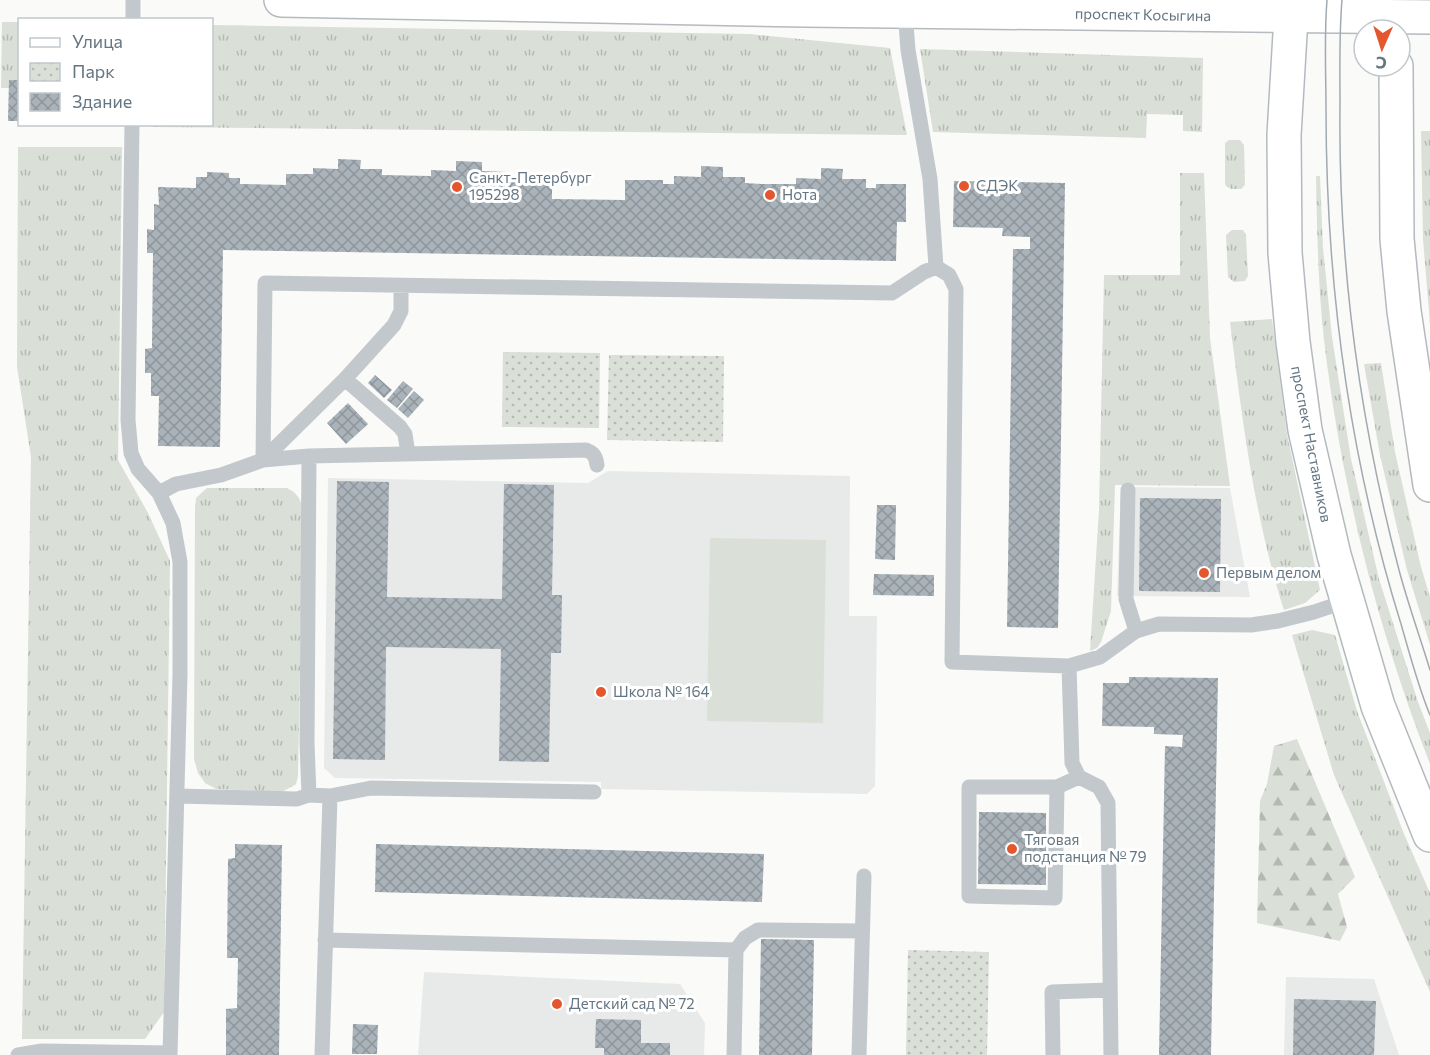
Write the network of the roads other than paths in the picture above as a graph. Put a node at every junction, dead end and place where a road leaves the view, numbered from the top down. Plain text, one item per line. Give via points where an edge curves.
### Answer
1 (133, 0) edge
2 (280, 0) edge
3 (1291, 8) edge
4 (904, 11) junction
5 (1397, 16) edge
6 (1430, 17) edge
7 (133, 18) edge
8 (1396, 78) edge
9 (132, 126) edge
10 (936, 267) junction
11 (401, 286) junction
12 (345, 379) junction
13 (408, 454) junction
14 (309, 456) junction
15 (263, 460) junction
16 (597, 465) dead end
17 (1430, 485) edge
18 (1128, 490) dead end
19 (159, 493) junction
20 (1347, 601) junction
21 (1136, 631) junction
22 (1070, 666) junction
23 (1078, 777) junction
24 (1057, 788) junction
25 (594, 792) dead end
26 (309, 795) junction
27 (177, 796) junction
28 (330, 796) junction
29 (1430, 835) edge
30 (864, 876) dead end
31 (862, 931) junction
32 (325, 940) junction
33 (736, 950) junction
34 (1110, 990) junction
35 (170, 1054) edge
36 (18, 1055) edge
37 (322, 1055) edge
38 (734, 1055) edge
39 (859, 1055) edge
40 (1053, 1055) edge
41 (1111, 1055) edge

1 - 7 lane
2 - 4 main road, проспект Косыгина
3 - 4 main road, проспект Косыгина
3 - 5 main road, проспект Косыгина
3 - 20 main road, проспект Наставников via 1284,211 1293,342 1305,430
4 - 10 lane via 930,179
5 - 6 main road, проспект Косыгина
8 - 17 main road via 1397,238 1405,323
9 - 19 lane via 128,420 131,453 138,469
10 - 11 lane via 892,293
10 - 22 lane via 950,275 956,289 952,662
11 - 12 lane via 401,311 394,325
11 - 15 lane via 265,283
12 - 13 lane via 400,427
12 - 15 lane
13 - 14 lane
13 - 16 lane via 586,450 592,452
14 - 15 lane
14 - 26 lane
15 - 19 lane via 221,475 176,484
18 - 21 lane via 1126,599
19 - 27 lane via 173,523 180,562
20 - 21 lane via 1251,626 1159,624
20 - 29 main road, проспект Наставников via 1378,706
21 - 22 lane via 1100,657
22 - 23 lane via 1072,763
23 - 24 lane
23 - 34 lane via 1099,787 1108,803
24 - 24 lane via 1055,898 969,896 969,787
25 - 28 lane via 371,788
26 - 27 lane via 297,799
26 - 28 lane
27 - 35 lane
28 - 32 lane
30 - 31 lane
31 - 33 lane via 758,930
31 - 39 lane
32 - 33 lane
32 - 37 lane
33 - 38 lane
34 - 40 lane via 1052,993
34 - 41 lane
35 - 36 lane via 42,1051

